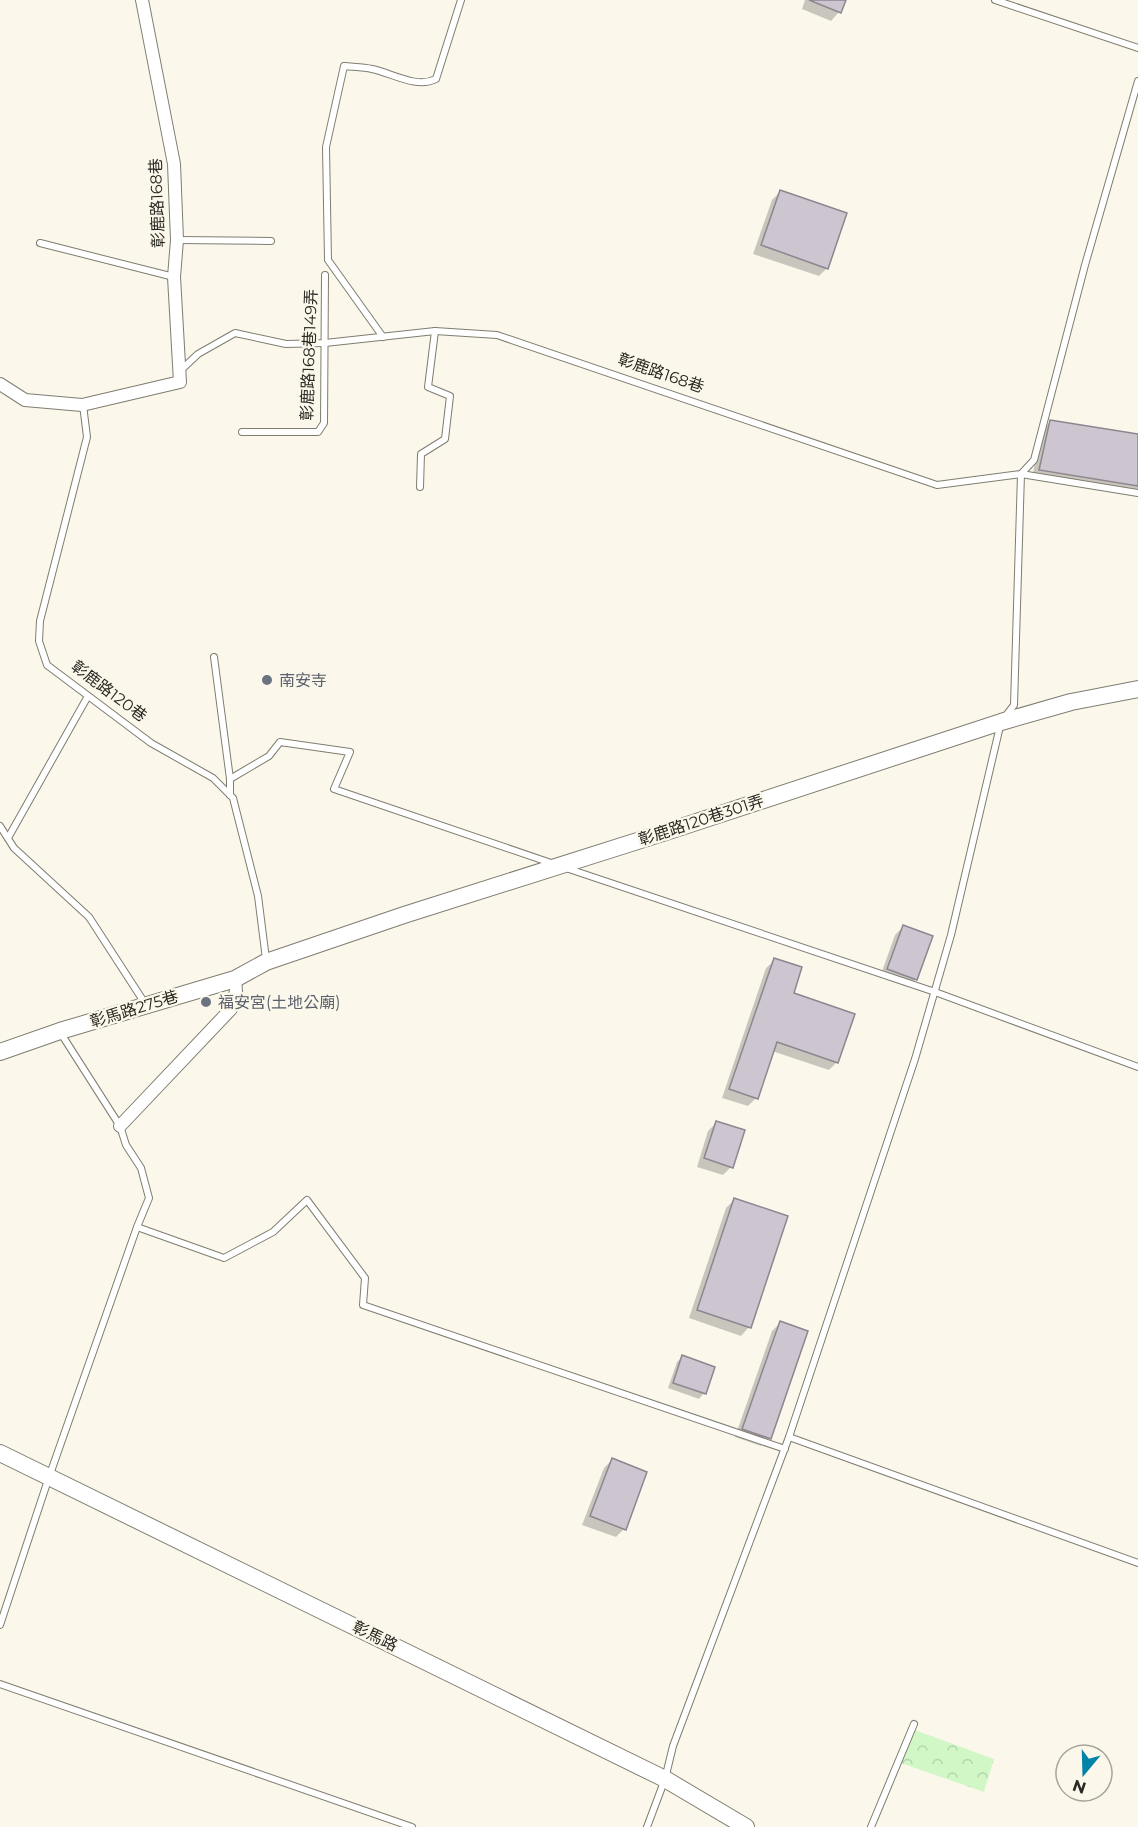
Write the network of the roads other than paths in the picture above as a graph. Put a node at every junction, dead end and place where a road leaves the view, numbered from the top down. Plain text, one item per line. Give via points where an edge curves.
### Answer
1 (142, 0) edge
2 (461, 0) edge
3 (995, 0) edge
4 (1138, 48) edge
5 (1138, 81) edge
6 (177, 240) junction
7 (271, 241) dead end
8 (40, 243) dead end
9 (325, 275) dead end
10 (174, 277) junction
11 (435, 331) junction
12 (383, 337) junction
13 (325, 343) junction
14 (180, 377) junction
15 (0, 384) edge
16 (82, 405) junction
17 (242, 432) dead end
18 (1021, 474) junction
19 (420, 488) dead end
20 (1138, 493) edge
21 (214, 657) dead end
22 (1138, 689) edge
23 (88, 696) junction
24 (1001, 722) junction
25 (230, 779) junction
26 (230, 795) junction
27 (0, 826) edge
28 (8, 838) junction
29 (560, 866) junction
30 (266, 962) junction
31 (235, 979) junction
32 (935, 992) junction
33 (147, 1006) junction
34 (60, 1031) junction
35 (0, 1052) edge
36 (1138, 1067) edge
37 (120, 1126) junction
38 (137, 1227) junction
39 (789, 1437) junction
40 (785, 1449) junction
41 (0, 1453) edge
42 (49, 1477) junction
43 (1138, 1563) edge
44 (0, 1624) edge
45 (0, 1684) edge
46 (914, 1724) dead end
47 (665, 1779) junction
48 (412, 1827) edge
49 (647, 1827) edge
50 (746, 1827) edge
51 (871, 1827) edge

1 - 6 street, 彰鹿路168巷 via 174,164
2 - 12 lane via 436,79 428,83 410,81 373,69 344,66 326,147 328,260
3 - 4 lane
5 - 18 lane via 1034,460
6 - 7 lane
6 - 10 street, 彰鹿路168巷
8 - 10 lane
9 - 13 lane, 彰鹿路168巷149弄
10 - 14 street, 彰鹿路168巷
11 - 12 lane, 彰鹿路168巷
11 - 18 lane, 彰鹿路168巷 via 497,335 937,485
11 - 19 lane via 428,387 450,396 445,439 421,454
12 - 13 lane, 彰鹿路168巷
13 - 14 lane, 彰鹿路168巷 via 286,344 235,333 198,354
13 - 17 lane, 彰鹿路168巷149弄 via 325,417 321,429
14 - 16 street
15 - 16 street via 25,400
16 - 23 lane, 彰鹿路120巷 via 87,436 40,621 39,641 47,665
18 - 20 lane, 彰鹿路168巷
18 - 24 lane via 1014,705
21 - 25 lane
22 - 24 street, 彰鹿路120巷301弄 via 1071,702
23 - 26 lane, 彰鹿路120巷 via 151,743 213,778
23 - 28 lane
24 - 29 street, 彰鹿路120巷301弄
24 - 32 lane
25 - 26 lane
25 - 29 lane via 269,756 280,742 350,752 334,789
26 - 30 lane, 彰鹿路120巷 via 234,798 258,897
27 - 28 lane
28 - 33 lane via 14,849 89,917
29 - 30 street, 彰鹿路120巷301弄
29 - 32 lane
30 - 31 street, 彰馬路275巷
31 - 33 street, 彰馬路275巷
31 - 37 street via 231,1009
32 - 36 lane
32 - 39 lane
33 - 34 street, 彰馬路275巷
34 - 35 street, 彰馬路275巷
34 - 37 lane
37 - 38 lane via 126,1145 141,1168 149,1198
38 - 40 lane via 224,1258 273,1232 307,1200 365,1278 363,1305
38 - 42 lane
39 - 40 lane
39 - 43 lane
40 - 47 lane via 673,1746
41 - 42 street, 彰馬路
42 - 44 lane
42 - 47 street, 彰馬路
45 - 48 lane
46 - 51 lane
47 - 49 lane
47 - 50 street, 彰馬路

